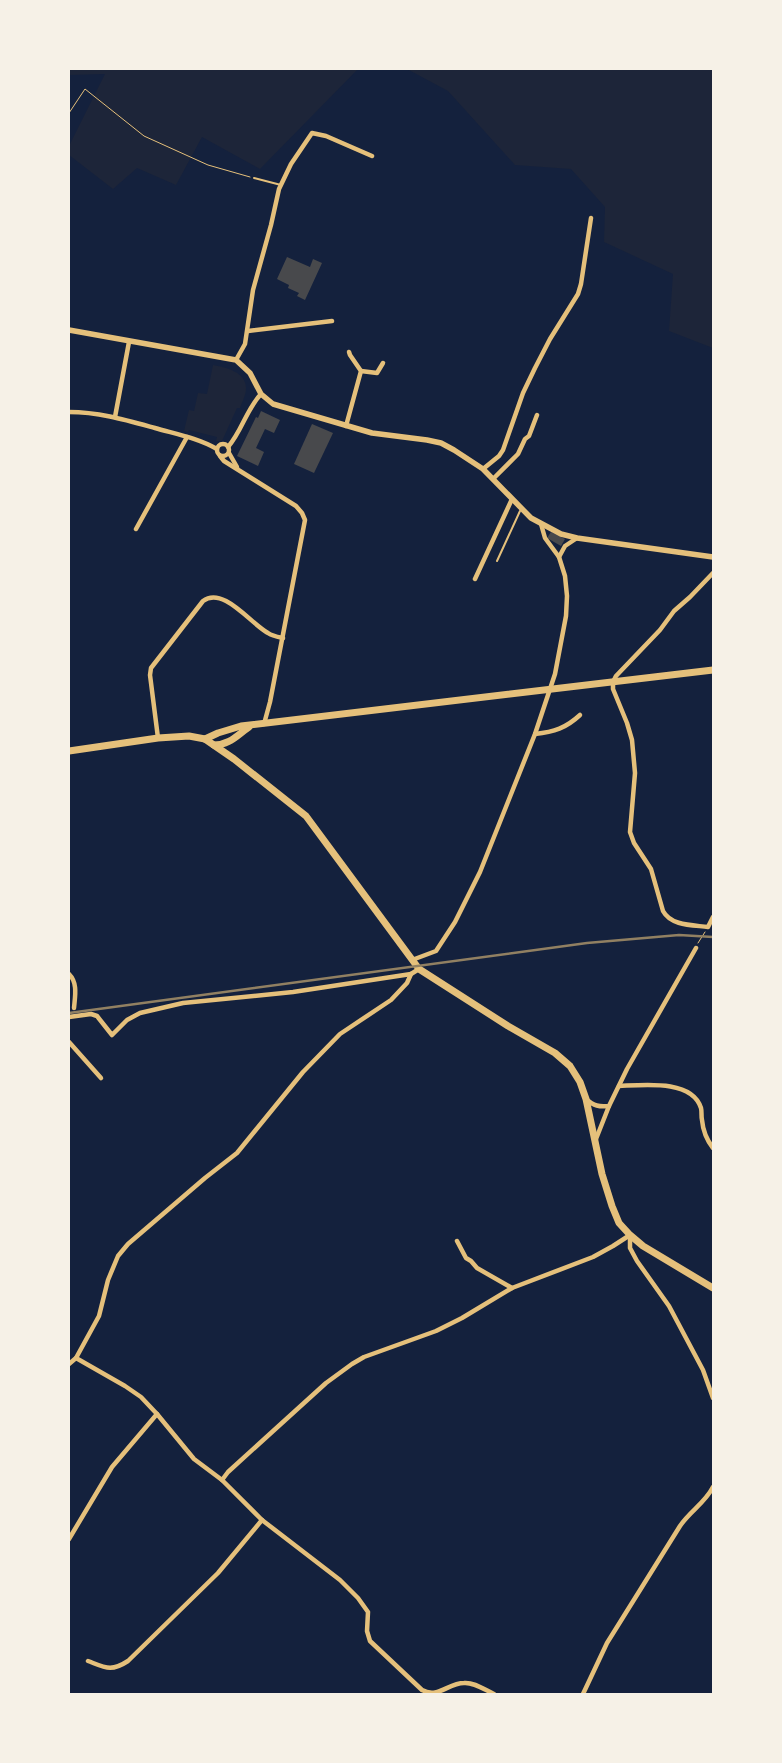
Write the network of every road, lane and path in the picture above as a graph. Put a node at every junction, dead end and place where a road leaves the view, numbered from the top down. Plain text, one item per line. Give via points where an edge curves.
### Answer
1 (69, 113) edge
2 (372, 156) dead end
3 (254, 178) joint
4 (281, 185) junction
5 (591, 218) dead end
6 (332, 321) dead end
7 (69, 330) edge
8 (248, 331) junction
9 (129, 342) junction
10 (349, 352) dead end
11 (236, 360) junction
12 (383, 363) dead end
13 (361, 372) junction
14 (261, 394) junction
15 (69, 412) edge
16 (538, 415) dead end
17 (115, 418) junction
18 (346, 426) junction
19 (187, 437) junction
20 (228, 447) junction
21 (217, 450) junction
22 (229, 453) junction
23 (220, 456) junction
24 (238, 468) junction
25 (482, 469) junction
26 (493, 479) junction
27 (512, 499) junction
28 (521, 508) junction
29 (541, 524) junction
30 (136, 529) dead end
31 (577, 538) junction
32 (559, 557) junction
33 (713, 557) edge
34 (497, 561) dead end
35 (713, 573) edge
36 (475, 579) dead end
37 (282, 638) junction
38 (713, 670) edge
39 (613, 682) junction
40 (550, 690) junction
41 (580, 715) dead end
42 (264, 724) junction
43 (249, 726) junction
44 (230, 729) junction
45 (535, 734) junction
46 (208, 737) junction
47 (158, 738) junction
48 (234, 739) junction
49 (214, 745) junction
50 (223, 745) junction
51 (69, 751) edge
52 (230, 755) junction
53 (713, 917) edge
54 (708, 927) junction
55 (696, 948) joint
56 (412, 960) junction
57 (419, 969) junction
58 (69, 974) edge
59 (410, 974) junction
60 (74, 1008) dead end
61 (69, 1017) edge
62 (69, 1042) edge
63 (101, 1078) dead end
64 (619, 1086) junction
65 (586, 1099) junction
66 (609, 1106) junction
67 (596, 1142) junction
68 (713, 1148) edge
69 (630, 1235) junction
70 (457, 1241) dead end
71 (512, 1288) junction
72 (713, 1288) edge
73 (76, 1358) junction
74 (69, 1364) edge
75 (713, 1398) edge
76 (157, 1414) junction
77 (222, 1480) junction
78 (713, 1487) edge
79 (262, 1520) junction
80 (69, 1539) edge
81 (88, 1661) dead end
82 (433, 1694) edge
83 (494, 1694) edge
84 (583, 1694) edge

1 - 3 path via 85,88 144,136 208,165
2 - 4 street via 312,133
3 - 4 lane
4 - 8 street via 253,290
5 - 25 street via 578,294 535,368 503,450
6 - 8 street
7 - 9 main road
8 - 11 street via 246,344
9 - 11 main road
9 - 17 street
10 - 13 street
11 - 14 main road via 250,373
12 - 13 street via 377,373
13 - 18 street
14 - 18 main road via 273,404
14 - 20 street
15 - 17 street via 96,413
16 - 26 street via 518,454
17 - 19 street
18 - 25 main road via 441,443
19 - 21 street
19 - 30 street
20 - 21 street via 223,444
20 - 22 street
21 - 23 street
22 - 23 street
22 - 24 street
23 - 24 street
24 - 37 street via 296,506 305,520
25 - 26 main road
26 - 27 main road
27 - 28 main road
27 - 36 street
28 - 29 main road
28 - 34 lane
29 - 31 main road
29 - 32 street via 545,538
31 - 32 street via 565,546
31 - 33 main road
32 - 40 street via 566,586 566,616
35 - 39 street via 674,611
37 - 42 street
37 - 47 street via 267,633 222,598 210,597 203,601 151,668
38 - 39 main road
39 - 40 main road
39 - 54 street via 632,740 635,773 630,832 634,843 651,868 666,916 671,921
40 - 42 main road
40 - 45 street
41 - 45 street via 552,732
42 - 43 main road
43 - 44 main road
43 - 48 main road
44 - 46 main road
44 - 50 main road
45 - 56 street via 480,872 455,922 436,951
46 - 47 main road
46 - 49 main road
46 - 50 main road
47 - 51 main road
48 - 50 main road
48 - 52 main road
49 - 50 main road
49 - 52 main road
50 - 52 main road
52 - 56 main road via 306,816
53 - 54 street
54 - 55 path
55 - 64 street
56 - 57 main road
57 - 59 street
57 - 65 main road via 555,1053 570,1066
58 - 60 street via 75,984
59 - 61 street via 293,992 183,1003 140,1013 127,1020 112,1035 97,1016
59 - 73 street via 390,1000 354,1023 327,1046 237,1153 128,1244 118,1256 99,1316
62 - 63 street
64 - 66 street
64 - 68 street via 668,1087 696,1097 704,1135
65 - 66 street via 592,1105
65 - 67 main road
66 - 67 street
67 - 69 main road via 612,1206
69 - 71 street via 593,1257
69 - 72 main road
69 - 75 street via 630,1248 669,1306
70 - 71 street via 466,1258
71 - 77 street via 454,1323 364,1357 347,1367
73 - 74 street
73 - 76 street via 141,1397
76 - 77 street via 194,1459
76 - 80 street via 112,1467
77 - 79 street
78 - 84 street via 704,1502 687,1515 680,1526 607,1643
79 - 81 street via 218,1574 128,1661 113,1669
79 - 82 street via 340,1580 358,1598 368,1612 370,1641 422,1690
82 - 83 street via 469,1683

